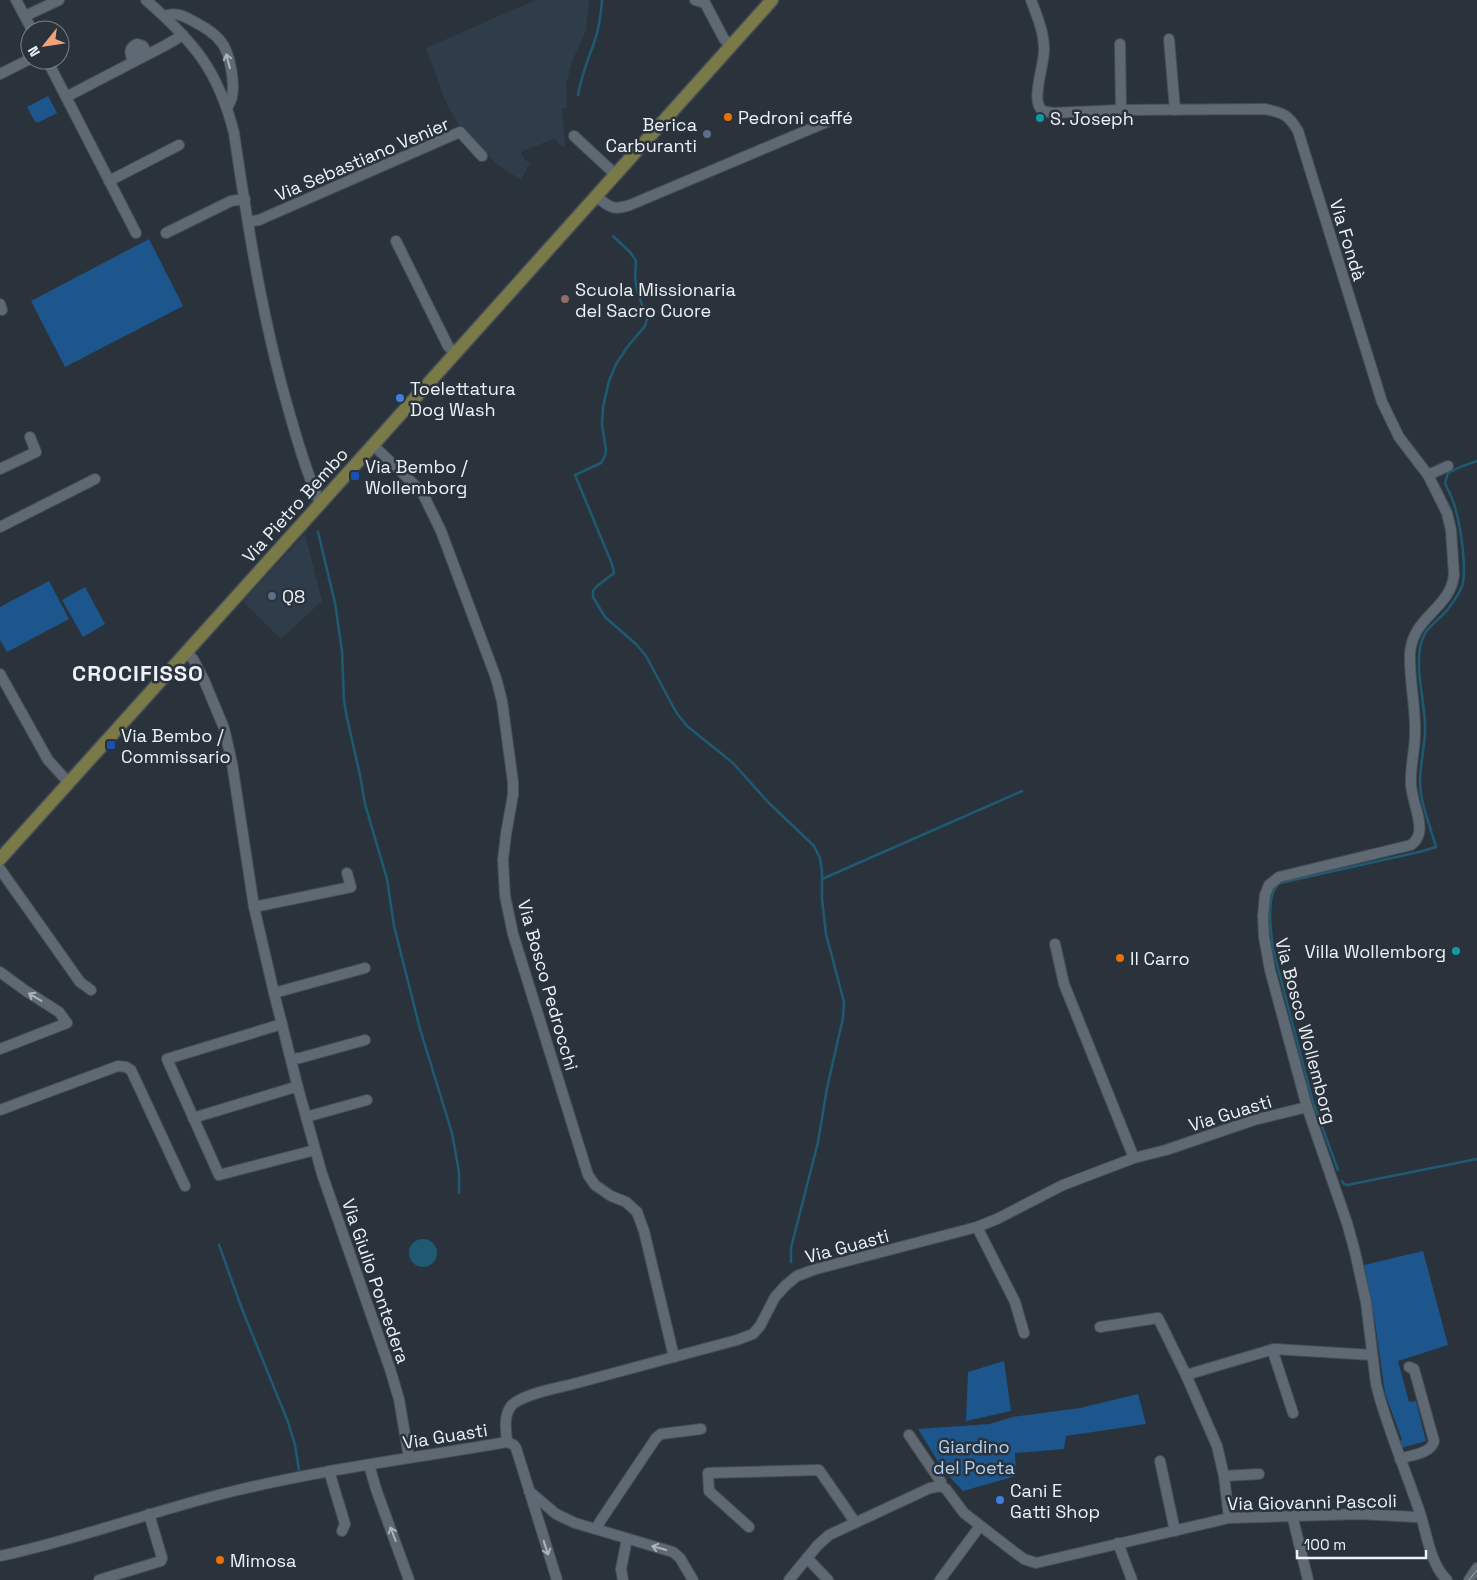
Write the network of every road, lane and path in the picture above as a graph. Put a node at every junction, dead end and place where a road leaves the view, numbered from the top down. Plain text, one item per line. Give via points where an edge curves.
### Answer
1 (16, 0) edge
2 (59, 0) edge
3 (146, 0) edge
4 (695, 0) edge
5 (772, 0) edge
6 (1031, 0) edge
7 (25, 16) junction
8 (165, 16) junction
9 (27, 20) edge
10 (183, 35) junction
11 (1169, 39) dead end
12 (1120, 44) dead end
13 (731, 45) junction
14 (20, 64) edge
15 (52, 70) edge
16 (0, 74) edge
17 (66, 97) junction
18 (227, 108) junction
19 (1121, 110) junction
20 (1175, 110) junction
21 (834, 119) dead end
22 (574, 136) dead end
23 (179, 145) dead end
24 (482, 156) dead end
25 (615, 174) junction
26 (109, 181) junction
27 (596, 196) junction
28 (245, 199) junction
29 (248, 222) junction
30 (136, 233) dead end
31 (166, 233) dead end
32 (396, 241) dead end
33 (455, 353) junction
34 (30, 437) dead end
35 (373, 445) junction
36 (1448, 466) dead end
37 (0, 469) edge
38 (1428, 475) junction
39 (95, 479) dead end
40 (322, 501) junction
41 (0, 527) edge
42 (186, 652) junction
43 (0, 674) edge
44 (69, 783) junction
45 (0, 859) edge
46 (0, 870) edge
47 (347, 873) dead end
48 (254, 907) junction
49 (1055, 944) dead end
50 (365, 968) dead end
51 (0, 972) edge
52 (91, 990) dead end
53 (274, 993) junction
54 (282, 1024) junction
55 (365, 1040) dead end
56 (0, 1049) edge
57 (292, 1059) junction
58 (298, 1088) junction
59 (367, 1100) dead end
60 (1307, 1107) junction
61 (0, 1110) edge
62 (306, 1117) junction
63 (193, 1118) junction
64 (315, 1150) junction
65 (1134, 1158) junction
66 (184, 1186) dead end
67 (977, 1227) junction
68 (1100, 1327) dead end
69 (1024, 1333) dead end
70 (1274, 1349) junction
71 (1372, 1354) junction
72 (674, 1357) junction
73 (1409, 1367) dead end
74 (1186, 1374) junction
75 (1293, 1413) dead end
76 (700, 1429) dead end
77 (909, 1435) dead end
78 (507, 1442) junction
79 (409, 1458) junction
80 (1400, 1459) junction
81 (1160, 1461) dead end
82 (369, 1465) junction
83 (329, 1471) junction
84 (1259, 1474) dead end
85 (1224, 1476) junction
86 (941, 1486) junction
87 (529, 1491) junction
88 (149, 1514) junction
89 (1292, 1515) junction
90 (1420, 1515) junction
91 (1229, 1518) junction
92 (855, 1522) junction
93 (980, 1526) junction
94 (749, 1527) dead end
95 (342, 1530) dead end
96 (596, 1530) junction
97 (1174, 1530) junction
98 (627, 1539) junction
99 (1118, 1543) junction
100 (0, 1556) edge
101 (807, 1558) junction
102 (1477, 1568) edge
103 (99, 1580) edge
104 (408, 1580) edge
105 (557, 1580) edge
106 (623, 1580) edge
107 (693, 1580) edge
108 (789, 1580) edge
109 (828, 1580) edge
110 (940, 1580) edge
111 (1132, 1580) edge
112 (1308, 1580) edge
113 (1446, 1580) edge
114 (1468, 1580) edge

1 - 7 street
2 - 7 street
3 - 8 street
4 - 13 street via 704,3 724,39
5 - 13 main road, Via Pietro Bembo
6 - 19 street, Via Fondà via 1044,50 1037,96 1041,110 1053,113
7 - 9 street
8 - 10 street
18 -> 8 street via 233,81 223,45 213,33 185,16 171,13
10 - 17 street
10 - 18 street via 210,71
11 - 20 street
12 - 19 street
13 - 25 main road, Via Pietro Bembo
14 - 16 street
15 - 17 street
17 - 26 street
18 - 28 street
19 - 20 street, Via Fondà
20 - 38 street, Via Fondà via 1265,109 1291,119 1298,131 1382,402 1399,437
21 - 27 street via 619,209 608,206
22 - 25 street
23 - 26 street
24 - 29 street, Via Sebastiano Venier via 460,132
25 - 27 main road, Via Pietro Bembo
26 - 30 street
27 - 33 main road, Via Pietro Bembo
28 - 29 street
28 - 31 street via 231,202
29 - 40 street via 277,370 307,469
32 - 33 street via 448,346
33 - 35 main road, Via Pietro Bembo
34 - 37 street via 36,452
35 - 40 main road, Via Pietro Bembo
35 - 72 street, Via Bosco Pedrocchi via 422,492 431,508 496,678 513,782 503,860 505,896 513,934 588,1175 595,1185 626,1202 636,1212 644,1231
36 - 38 street
38 - 60 street, Via Bosco Wollemborg via 1449,520 1454,575 1444,599 1414,636 1410,652 1415,734 1411,785 1420,831 1411,846 1279,877 1269,886 1265,896 1263,916 1267,953
39 - 41 street
40 - 42 main road, Via Pietro Bembo
42 - 44 main road, Via Pietro Bembo
42 - 48 street, Via Giulio Pontedera via 204,680 224,728
43 - 44 street via 48,760
44 - 45 main road, Via Pietro Bembo
46 - 52 street via 80,982
47 - 48 street via 351,887
48 - 53 street, Via Giulio Pontedera
49 - 65 street via 1064,984
50 - 53 street
56 -> 51 street via 67,1024 59,1012
53 - 54 street, Via Giulio Pontedera
54 - 57 street, Via Giulio Pontedera
54 - 63 street via 167,1059
55 - 57 street
57 - 58 street, Via Giulio Pontedera
58 - 62 street, Via Giulio Pontedera
58 - 63 street
59 - 62 street
60 - 65 street, Via Guasti via 1254,1120
60 - 71 street, Via Bosco Wollemborg via 1347,1223 1366,1302
61 - 66 street via 118,1066 126,1067 131,1070
62 - 64 street, Via Giulio Pontedera
63 - 64 street via 219,1175
64 - 79 street, Via Giulio Pontedera via 390,1369 399,1399
65 - 67 street, Via Guasti via 1063,1184
67 - 69 street via 1015,1302
67 - 72 street, Via Guasti via 797,1276 775,1297 753,1334
68 - 74 street via 1158,1318
70 - 71 street
70 - 74 street
70 - 75 street
71 - 80 street, Via Bosco Wollemborg via 1380,1399
72 - 78 street, Via Guasti via 518,1401 506,1416
73 - 80 street via 1414,1369 1434,1441 1429,1450
74 - 85 street via 1217,1446
76 - 96 street via 661,1434 656,1438
77 - 86 street, Via Giovanni Pascoli
78 - 79 street, Via Guasti
78 - 87 street via 516,1448
79 - 82 street, Via Guasti
80 - 90 street, Via Bosco Wollemborg
81 - 97 street
82 - 83 street, Via Guasti
104 -> 82 street
83 - 88 street, Via Guasti via 234,1491
83 - 95 street via 345,1524
84 - 85 street
85 - 91 street
86 - 92 street
86 - 93 street, Via Giovanni Pascoli
87 - 96 street via 556,1514
87 -> 105 street
88 - 100 street, Via Guasti via 77,1537
88 - 103 street via 161,1561
89 - 90 street, Via Giovanni Pascoli
89 - 91 street, Via Giovanni Pascoli
89 - 112 street
90 - 113 street, Via Bosco Wollemborg via 1433,1556
91 - 97 street, Via Giovanni Pascoli
92 - 94 street via 819,1470 708,1473 709,1491
92 - 101 street via 829,1535
93 - 99 street, Via Giovanni Pascoli via 1024,1559 1036,1563
93 - 110 street
96 - 98 street
97 - 99 street, Via Giovanni Pascoli
98 - 106 street
107 -> 98 street via 673,1552
99 - 111 street
101 - 108 street
101 - 109 street
102 - 114 street

